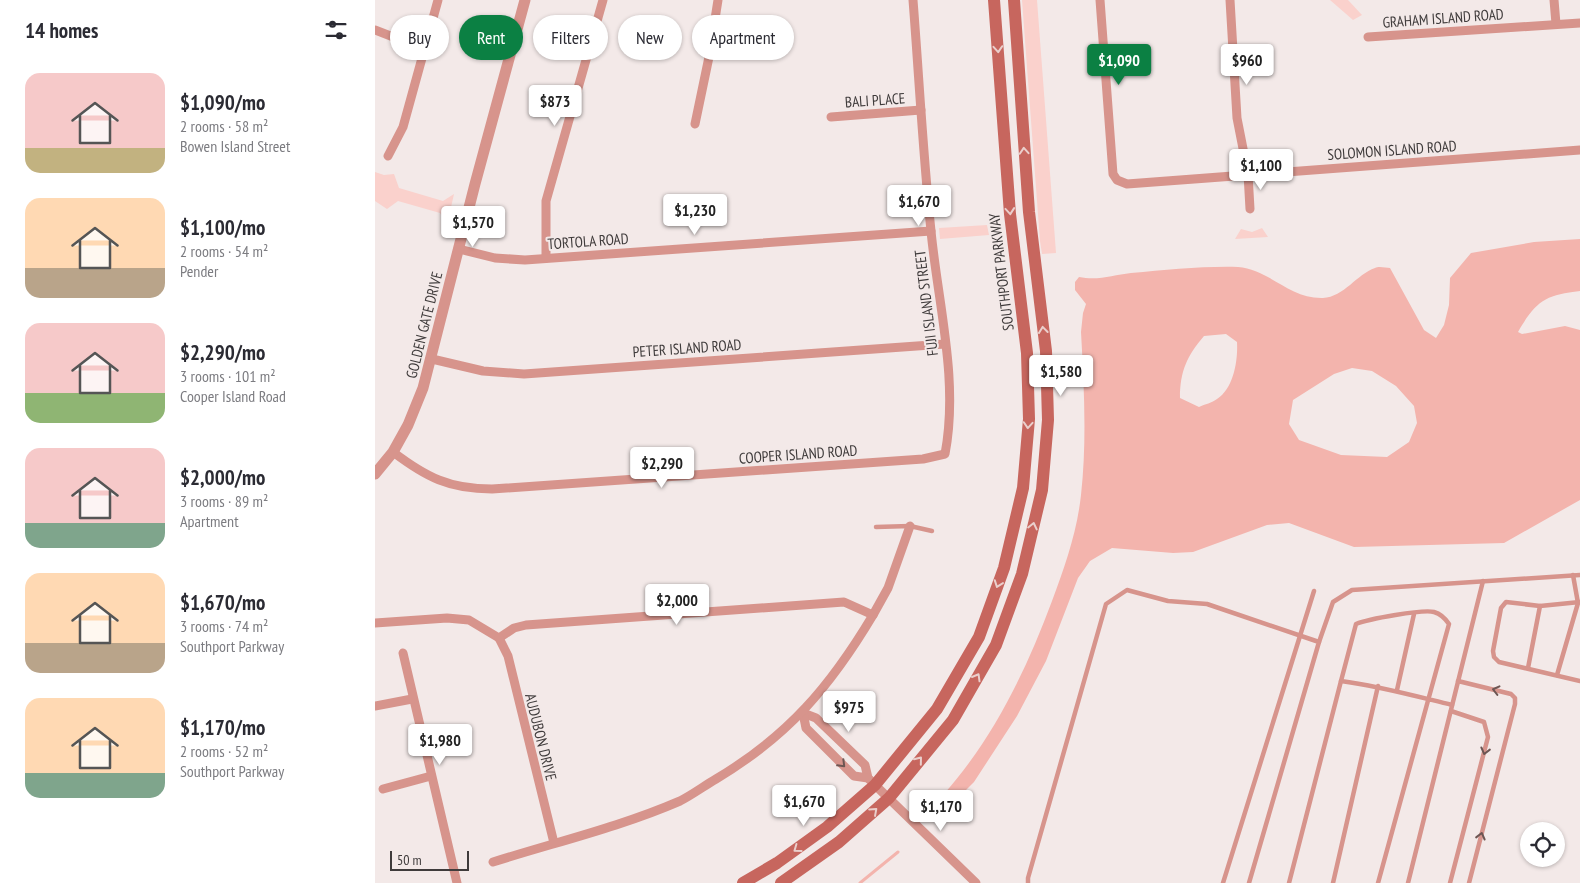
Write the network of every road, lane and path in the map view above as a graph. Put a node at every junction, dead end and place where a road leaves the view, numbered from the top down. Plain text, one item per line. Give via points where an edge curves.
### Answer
1 (438, 0) edge
2 (525, 0) edge
3 (603, 0) edge
4 (718, 0) edge
5 (913, 0) edge
6 (994, 0) edge
7 (1014, 0) edge
8 (1100, 0) edge
9 (1230, 0) edge
10 (1554, 0) edge
11 (434, 15) edge
12 (1580, 23) edge
13 (1556, 24) junction
14 (375, 30) edge
15 (390, 35) edge
16 (1368, 37) dead end
17 (422, 60) edge
18 (921, 110) junction
19 (831, 117) dead end
20 (695, 124) dead end
21 (1580, 150) edge
22 (387, 156) dead end
23 (1248, 174) junction
24 (1250, 209) dead end
25 (931, 231) junction
26 (459, 250) junction
27 (546, 258) junction
28 (945, 344) junction
29 (432, 359) junction
30 (393, 452) junction
31 (945, 454) joint
32 (375, 474) edge
33 (910, 526) junction
34 (876, 527) dead end
35 (932, 531) dead end
36 (1580, 574) edge
37 (1573, 575) junction
38 (1483, 581) junction
39 (1314, 591) dead end
40 (1579, 602) edge
41 (1540, 606) junction
42 (1414, 614) junction
43 (873, 615) junction
44 (375, 623) edge
45 (1301, 635) junction
46 (499, 638) junction
47 (1319, 642) junction
48 (403, 653) dead end
49 (1528, 668) junction
50 (1557, 675) junction
51 (1341, 681) junction
52 (1458, 681) junction
53 (1580, 681) edge
54 (1378, 686) junction
55 (1397, 690) junction
56 (412, 699) junction
57 (1428, 699) junction
58 (1452, 705) junction
59 (375, 706) edge
60 (1451, 710) junction
61 (803, 713) junction
62 (431, 776) junction
63 (872, 782) junction
64 (383, 789) dead end
65 (889, 798) junction
66 (553, 843) junction
67 (493, 862) dead end
68 (457, 883) edge
69 (743, 883) edge
70 (781, 883) edge
71 (976, 883) edge
72 (1028, 883) edge
73 (1223, 883) edge
74 (1249, 883) edge
75 (1289, 883) edge
76 (1333, 883) edge
77 (1378, 883) edge
78 (1408, 883) edge
79 (1450, 883) edge
80 (1469, 883) edge

1 - 11 street
2 - 26 street, GOLDEN GATE DRIVE
3 - 27 street via 546,201
4 - 20 street
5 - 18 street, FUJI ISLAND STREET
6 -> 63 main road, SOUTHPORT PARKWAY via 1010,214 1027,352 1029,419 1023,488 1004,568 979,637 937,709
65 -> 7 main road via 953,720 996,645 1022,574 1042,490 1048,420 1046,351 1029,212
8 - 23 street, SOLOMON ISLAND ROAD via 1113,174 1117,180 1127,184
9 - 23 street via 1237,118
10 - 13 street
12 - 13 street, GRAHAM ISLAND ROAD
13 - 16 street, GRAHAM ISLAND ROAD
14 - 15 street
17 - 22 street via 403,127
18 - 19 street, BALI PLACE
18 - 25 street, FUJI ISLAND STREET
21 - 23 street, SOLOMON ISLAND ROAD
23 - 24 street
25 - 27 street, TORTOLA ROAD
25 - 28 street, FUJI ISLAND STREET
26 - 27 street, TORTOLA ROAD via 510,260
26 - 29 street, GOLDEN GATE DRIVE
28 - 29 street, PETER ISLAND ROAD via 524,374 483,371
28 - 31 street, FUJI ISLAND STREET via 949,398 949,434
29 - 30 street, GOLDEN GATE DRIVE via 416,407
30 - 31 street, COOPER ISLAND ROAD via 439,481 463,488 485,489 923,459
30 - 32 street, GOLDEN GATE DRIVE
33 - 34 lane
33 - 35 lane
33 - 43 street via 888,588
36 - 37 lane
37 - 38 lane
37 - 40 lane
38 - 47 lane via 1352,590 1333,602
38 - 52 lane
39 - 45 lane
40 - 41 lane
40 - 50 lane
41 - 49 lane
41 - 49 lane via 1506,602 1501,608 1494,657 1499,662
42 - 51 lane via 1369,619 1356,624
42 - 55 lane
42 - 57 lane via 1432,611 1444,617 1449,624
43 - 46 street via 844,602 526,625 514,628
43 - 61 street via 847,656
44 - 46 street via 447,618 469,620
45 - 47 lane
45 - 72 lane via 1207,604 1169,601 1127,590 1106,604
45 - 73 lane
46 - 66 street, AUDUBON DRIVE via 508,656
47 - 74 lane
48 - 56 street
49 - 50 lane
50 - 53 lane
51 - 54 lane
51 - 75 lane
52 - 58 lane
80 -> 52 lane via 1515,698 1511,694
54 - 55 lane
54 - 76 lane
55 - 57 lane
56 - 59 street
56 - 62 street
57 - 58 lane
57 - 77 lane
58 - 60 lane
60 - 78 lane
60 -> 79 lane via 1484,722 1488,737
61 - 63 street via 817,718 865,765
61 -> 63 street via 806,728 854,776
61 - 66 street via 753,756 682,800 604,830
62 - 64 street
62 - 68 street
63 - 65 street
63 -> 69 main road, SOUTHPORT PARKWAY via 827,827
70 -> 65 main road via 839,842
65 - 71 street
66 - 67 street

